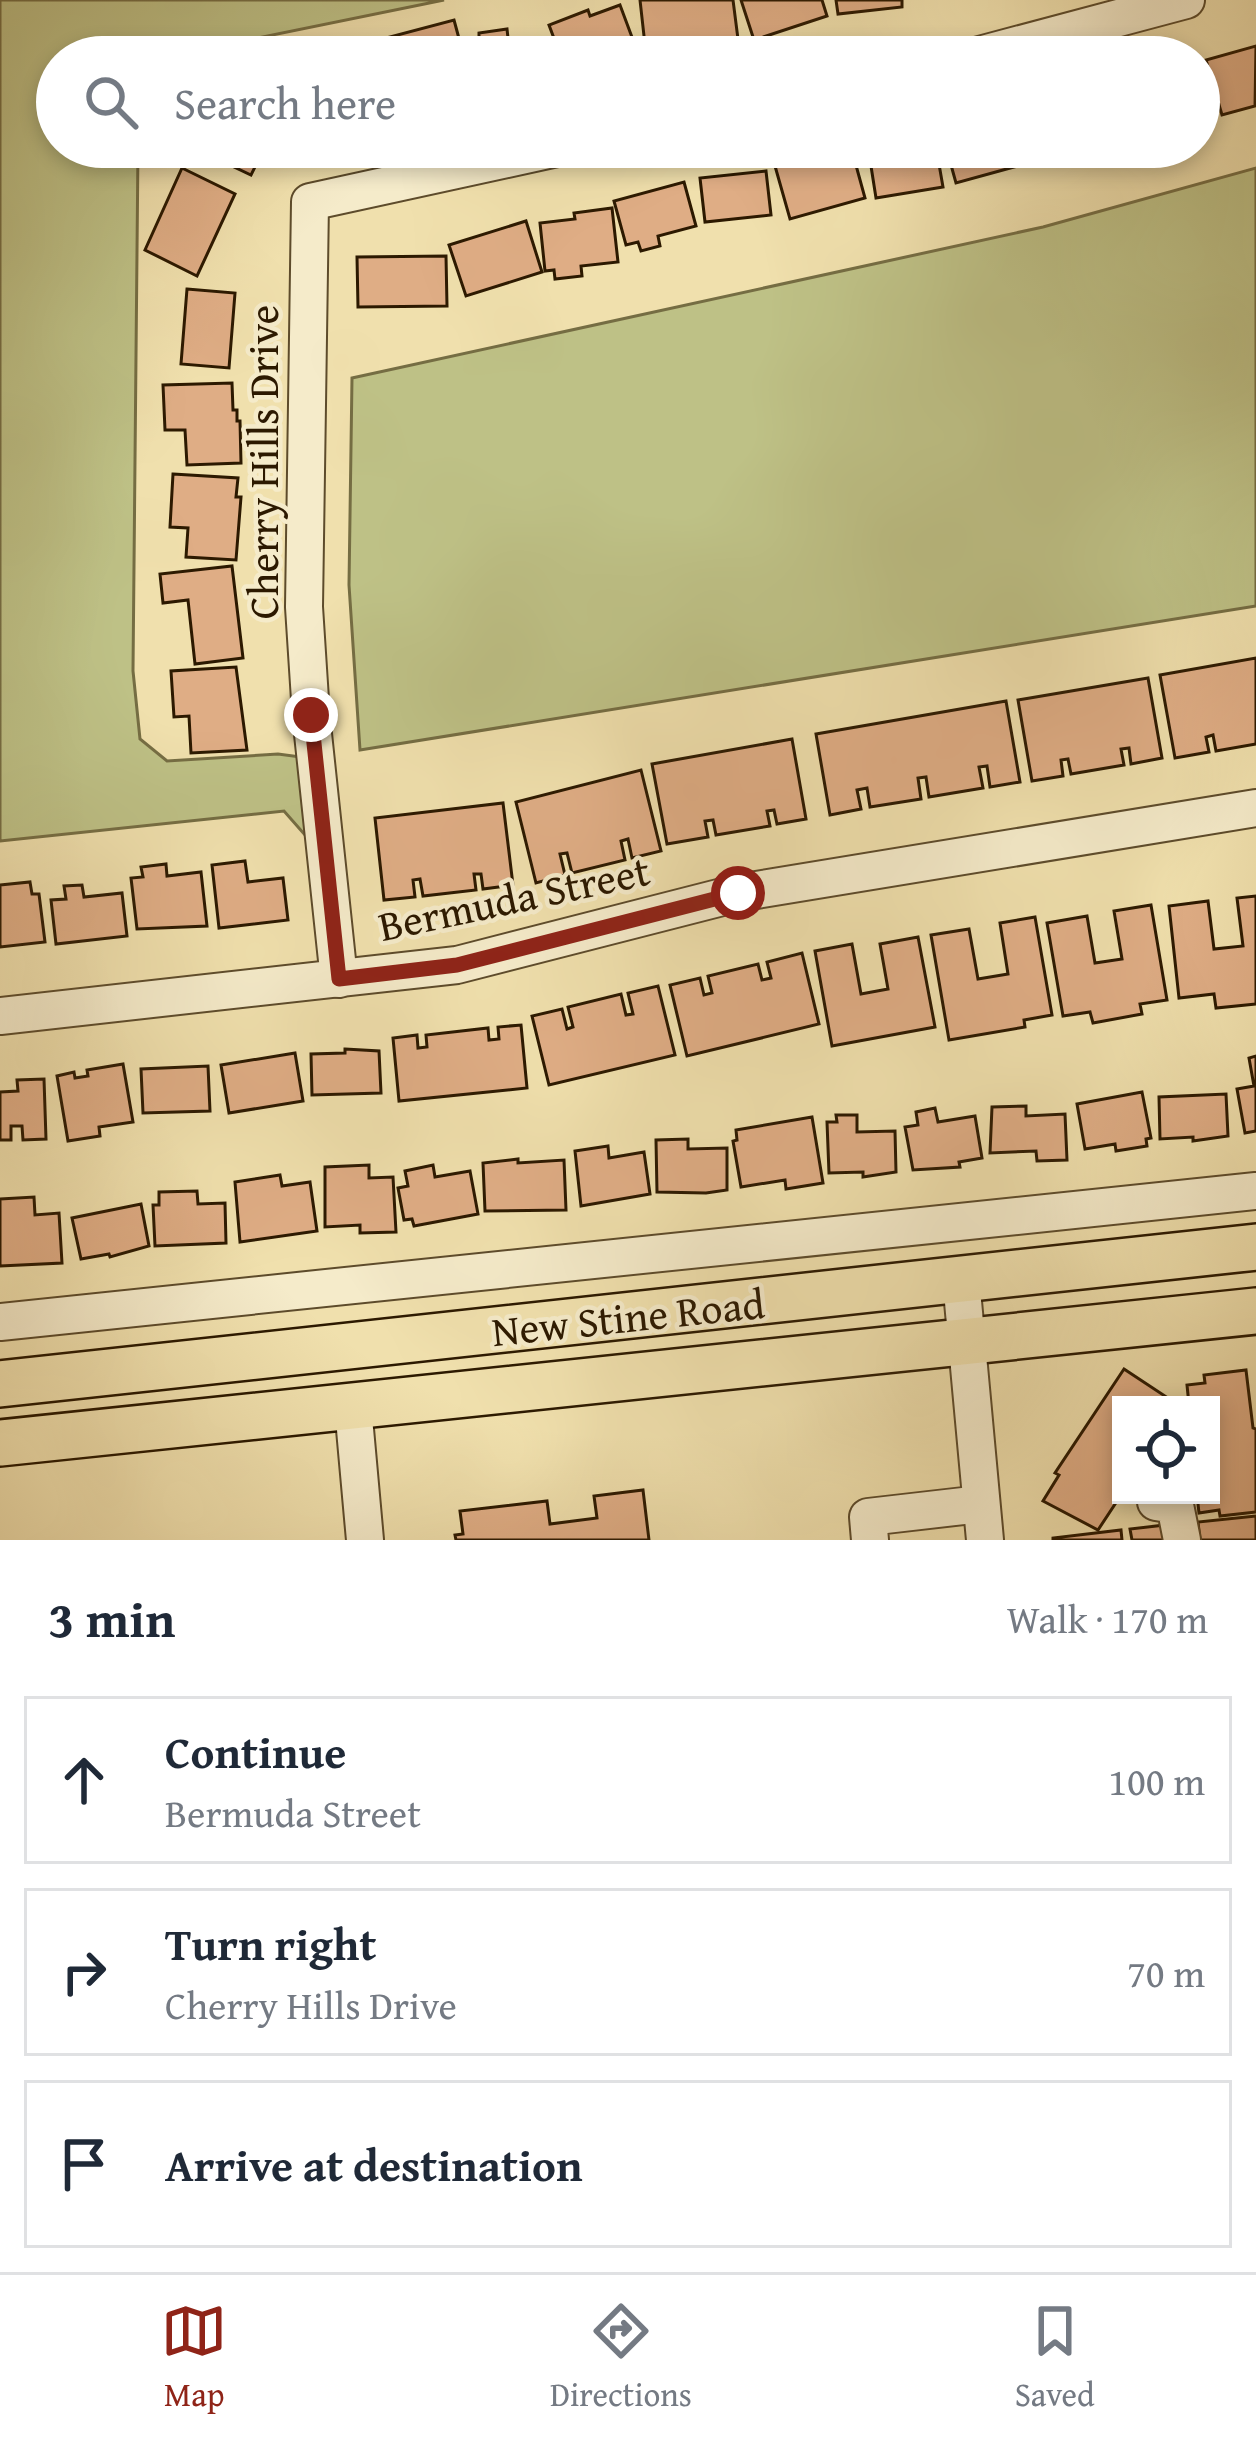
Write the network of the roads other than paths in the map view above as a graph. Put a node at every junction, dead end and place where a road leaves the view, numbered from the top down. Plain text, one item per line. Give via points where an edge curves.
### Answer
1 (1186, 0) edge
2 (1051, 36) edge
3 (466, 168) edge
4 (1256, 808) edge
5 (339, 979) junction
6 (0, 1016) edge
7 (1256, 1191) edge
8 (1256, 1247) edge
9 (961, 1280) junction
10 (1256, 1311) edge
11 (0, 1322) edge
12 (967, 1343) junction
13 (0, 1384) edge
14 (353, 1407) junction
15 (0, 1443) edge
16 (1169, 1504) edge
17 (983, 1522) edge
18 (365, 1540) edge
19 (870, 1540) edge
20 (1182, 1540) edge

1 - 2 street
3 - 5 street, Cherry Hills Drive via 310,202 304,607
4 - 5 street, Bermuda Street via 738,893 457,965
5 - 6 street, Bermuda Street
7 - 11 street
8 - 9 main road, New Stine Road
9 - 12 street
9 - 13 main road, New Stine Road
10 - 12 main road, New Stine Road
12 - 14 main road, New Stine Road
12 - 17 street
14 - 15 main road, New Stine Road
14 - 18 street
16 - 20 street
17 - 19 street via 868,1517

